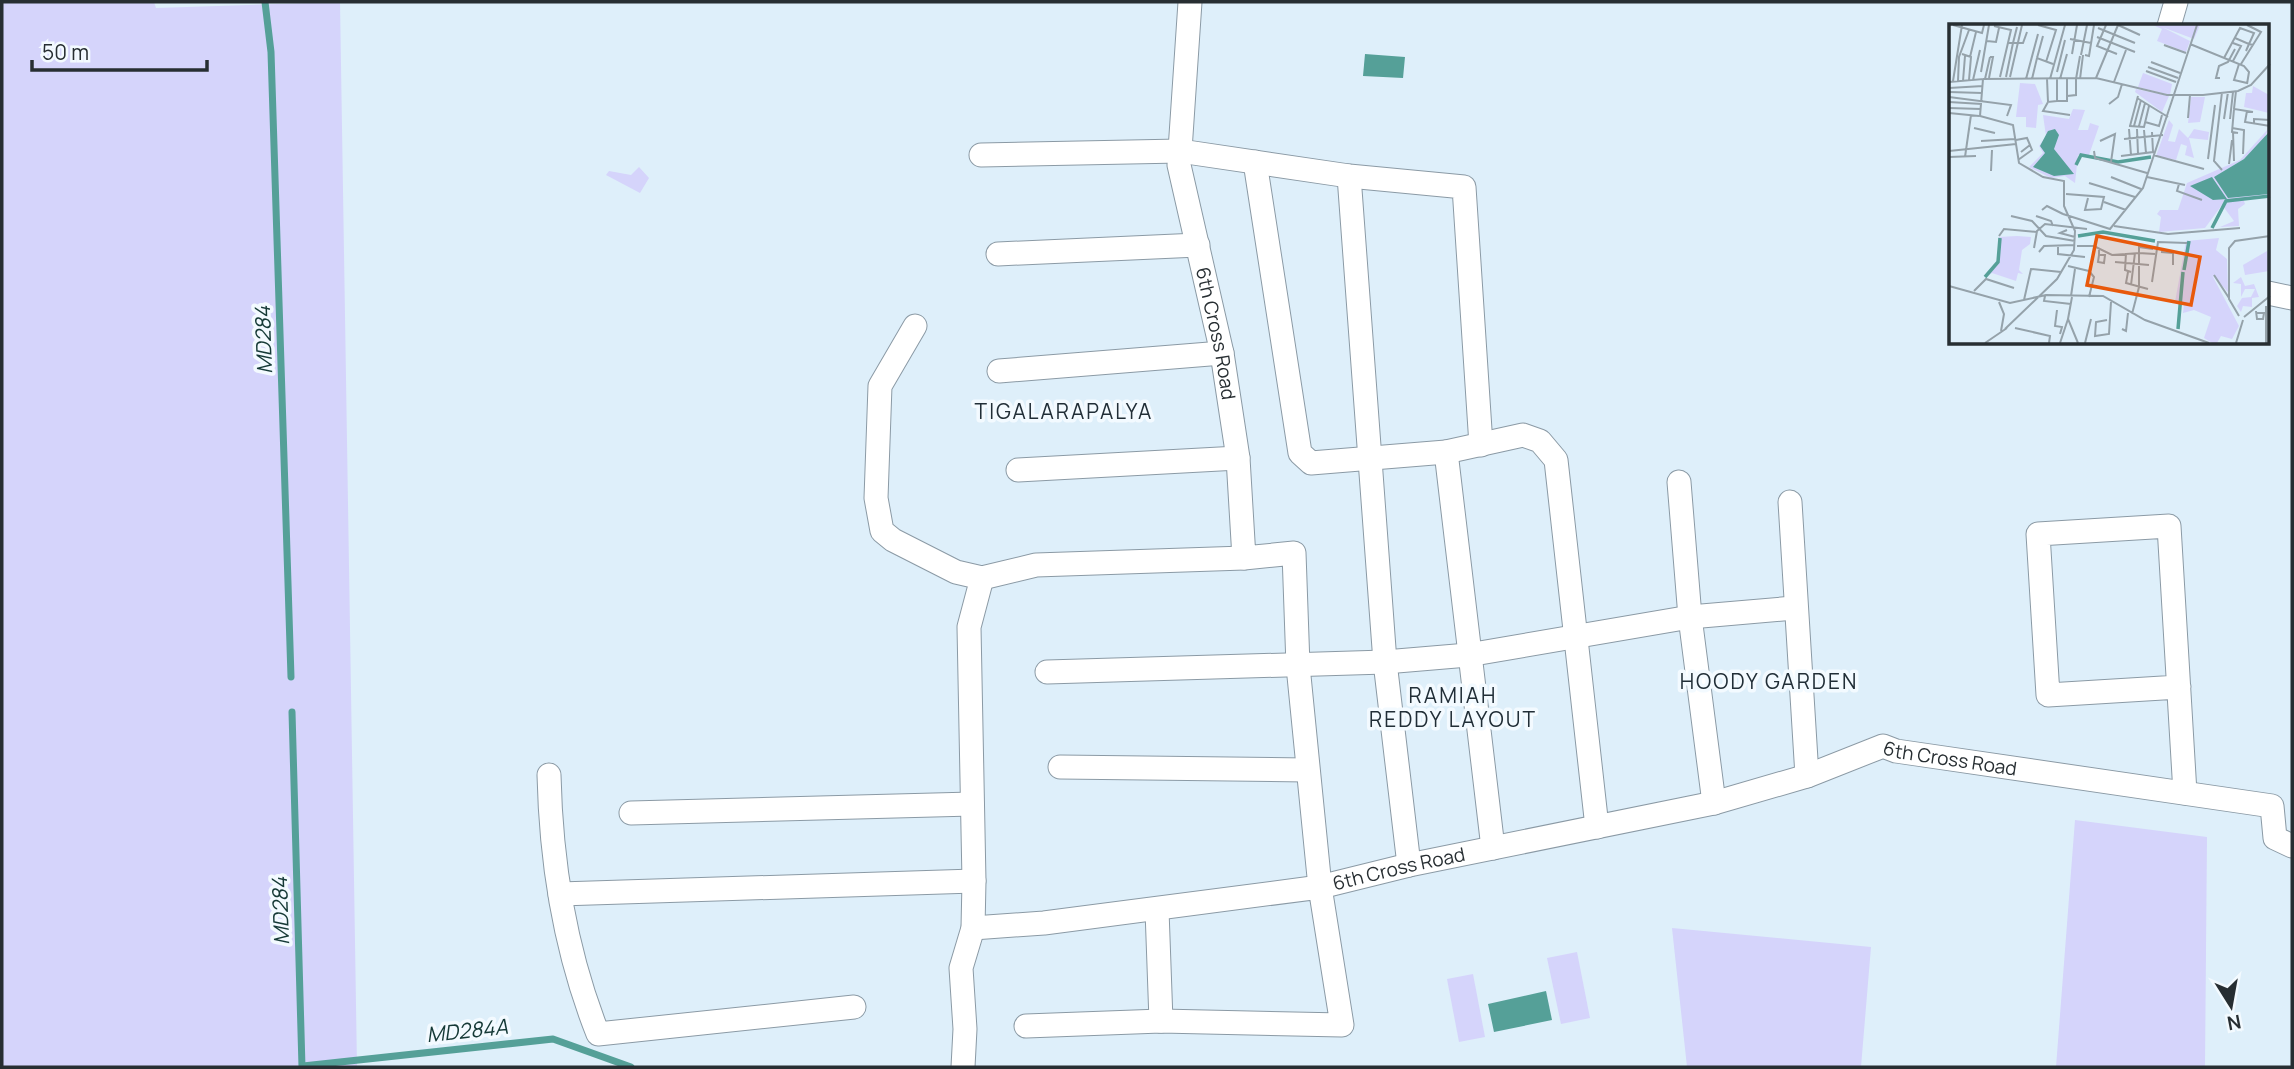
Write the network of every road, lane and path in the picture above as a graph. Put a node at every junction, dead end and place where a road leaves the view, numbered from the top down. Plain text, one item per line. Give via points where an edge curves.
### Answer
1 (1189, 2) edge
2 (2176, 2) edge
3 (2170, 24) edge
4 (1180, 150) junction
5 (981, 155) dead end
6 (1255, 162) junction
7 (1349, 176) junction
8 (1198, 245) junction
9 (998, 254) dead end
10 (2270, 293) edge
11 (2292, 298) edge
12 (915, 326) dead end
13 (1222, 353) junction
14 (999, 371) dead end
15 (1481, 445) junction
16 (1446, 452) junction
17 (1238, 458) junction
18 (1371, 458) junction
19 (1018, 470) dead end
20 (1679, 482) dead end
21 (1790, 502) dead end
22 (1244, 558) junction
23 (982, 578) junction
24 (1794, 608) junction
25 (1690, 617) junction
26 (1578, 638) junction
27 (1468, 655) junction
28 (1385, 662) junction
29 (1298, 666) junction
30 (1046, 673) dead end
31 (2179, 687) junction
32 (1060, 767) dead end
33 (1307, 770) junction
34 (549, 775) dead end
35 (1807, 776) junction
36 (2185, 793) junction
37 (1714, 803) junction
38 (972, 804) junction
39 (631, 813) dead end
40 (1597, 827) junction
41 (2292, 846) edge
42 (1493, 848) junction
43 (1409, 865) junction
44 (974, 881) junction
45 (1320, 887) junction
46 (560, 894) junction
47 (1157, 910) junction
48 (973, 928) junction
49 (854, 1007) dead end
50 (1161, 1021) junction
51 (1026, 1026) dead end
52 (963, 1067) edge

1 - 4 street, 6th Cross Road
2 - 3 street
4 - 5 street
4 - 6 street
4 - 8 street, 6th Cross Road via 1179,165
6 - 7 street
6 - 18 street via 1300,453 1311,463
7 - 15 street via 1464,187
7 - 18 street
8 - 9 street
8 - 13 street, 6th Cross Road
10 - 11 street
12 - 23 street via 880,386 875,476 882,531 956,572
13 - 14 street
13 - 17 street, 6th Cross Road
15 - 16 street
15 - 26 street via 1523,435 1540,442 1556,460
16 - 18 street
16 - 27 street
17 - 19 street
17 - 22 street, 6th Cross Road
18 - 28 street
20 - 25 street
21 - 24 street
22 - 23 street via 1037,565
22 - 29 street, 6th Cross Road via 1294,553
23 - 38 street via 969,627
24 - 25 street
24 - 35 street
25 - 26 street
25 - 37 street
26 - 27 street
26 - 40 street
27 - 28 street
27 - 42 street
28 - 29 street
28 - 43 street
29 - 30 street
29 - 33 street, 6th Cross Road
31 - 31 street via 2169,526 2038,534 2048,695
31 - 36 street
32 - 33 street
33 - 45 street, 6th Cross Road
34 - 46 street via 551,845
35 - 36 street, 6th Cross Road via 1883,747
35 - 37 street, 6th Cross Road
36 - 41 street, 6th Cross Road via 2272,806 2275,838
37 - 40 street, 6th Cross Road
38 - 39 street
38 - 44 street
40 - 42 street, 6th Cross Road
42 - 43 street, 6th Cross Road
43 - 45 street, 6th Cross Road
44 - 46 street
44 - 48 street
45 - 47 street
45 - 50 street via 1342,1025
46 - 49 street via 578,983 598,1034
47 - 48 street
47 - 50 street
48 - 52 street via 961,968
50 - 51 street

